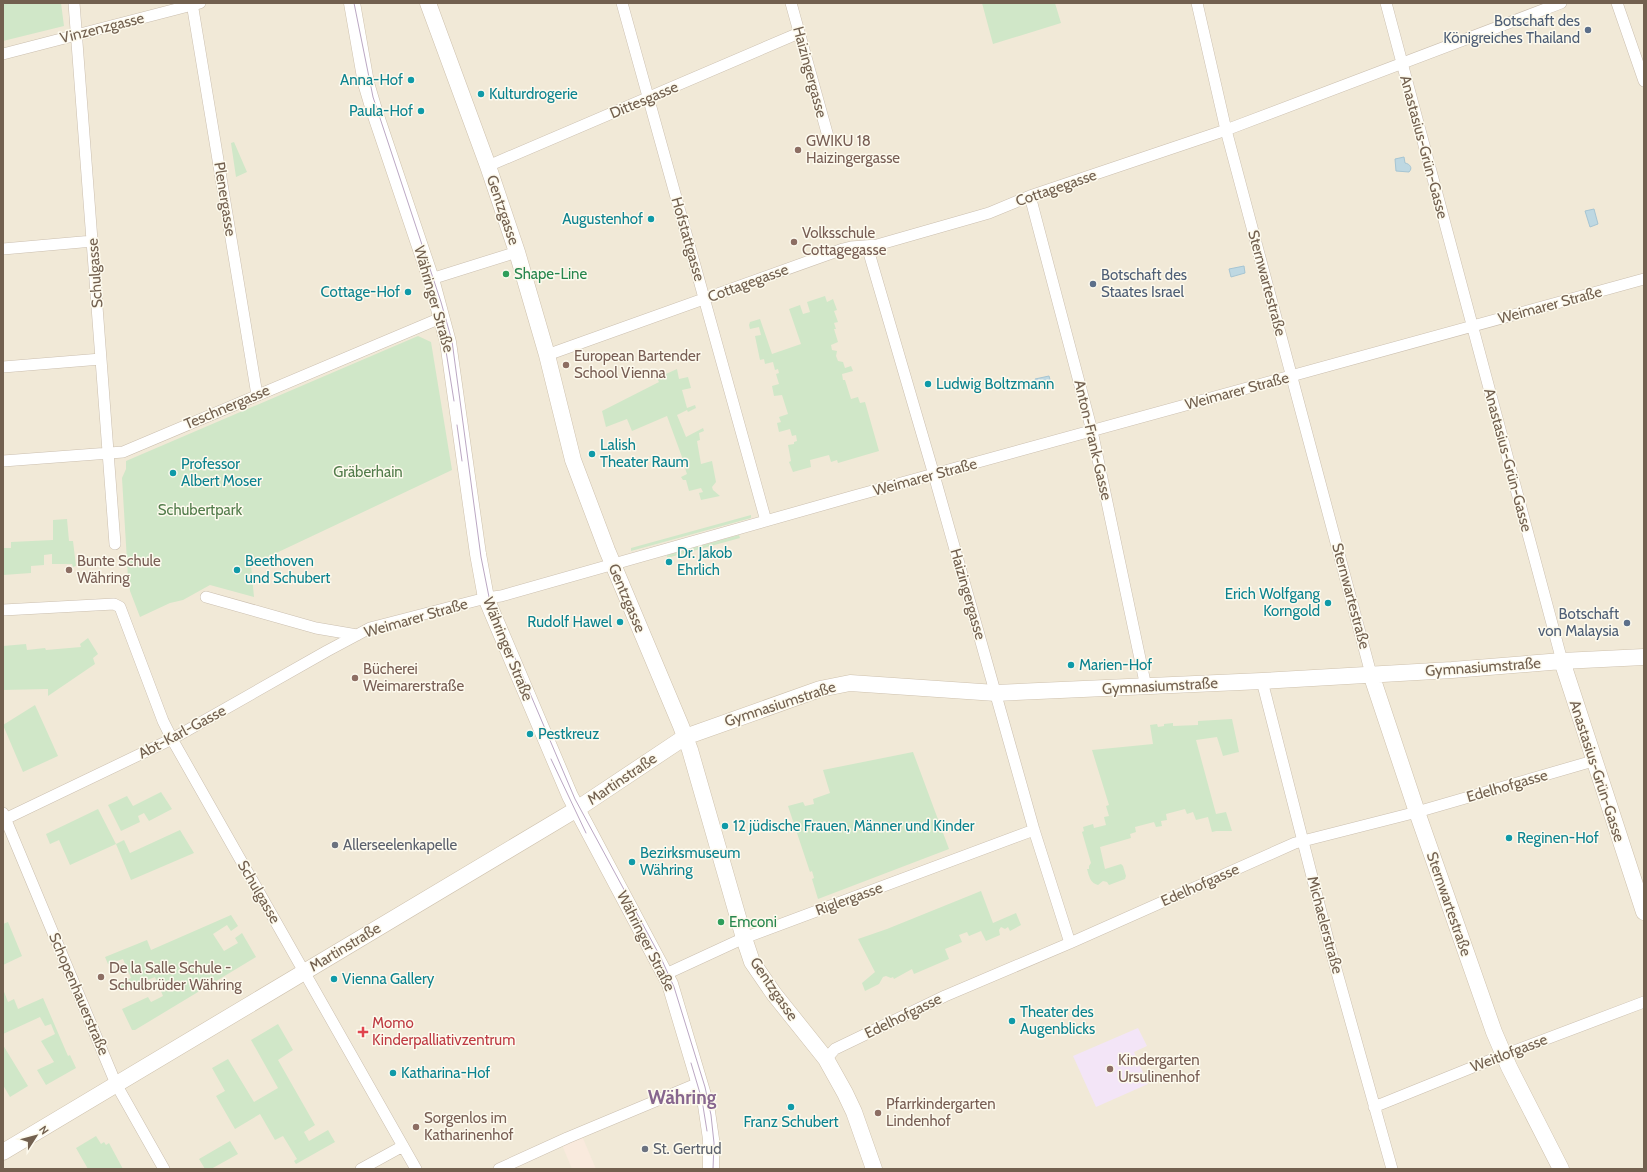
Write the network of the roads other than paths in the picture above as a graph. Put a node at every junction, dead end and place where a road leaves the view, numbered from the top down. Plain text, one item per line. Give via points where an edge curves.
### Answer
1 (74, 3) edge
2 (428, 3) edge
3 (622, 3) edge
4 (791, 3) edge
5 (1197, 3) edge
6 (1386, 3) edge
7 (1561, 3) edge
8 (1617, 3) edge
9 (195, 4) edge
10 (352, 6) edge
11 (800, 33) junction
12 (77, 35) junction
13 (3, 54) edge
14 (1402, 62) junction
15 (1644, 81) edge
16 (648, 98) junction
17 (1226, 130) junction
18 (829, 140) dead end
19 (488, 166) junction
20 (1030, 196) junction
21 (93, 241) junction
22 (867, 246) junction
23 (3, 249) edge
24 (517, 252) junction
25 (431, 279) junction
26 (1644, 279) edge
27 (705, 299) junction
28 (443, 317) junction
29 (1473, 326) junction
30 (547, 355) junction
31 (101, 359) junction
32 (3, 367) edge
33 (1293, 376) junction
34 (257, 395) junction
35 (1092, 431) junction
36 (109, 454) junction
37 (3, 461) edge
38 (934, 475) junction
39 (766, 521) junction
40 (116, 544) dead end
41 (612, 564) junction
42 (206, 597) dead end
43 (486, 598) junction
44 (3, 610) edge
45 (357, 635) junction
46 (1644, 657) edge
47 (1562, 661) junction
48 (1371, 674) junction
49 (1262, 681) junction
50 (1146, 687) junction
51 (996, 693) junction
52 (685, 737) junction
53 (172, 739) junction
54 (1594, 761) junction
55 (577, 809) junction
56 (1417, 812) junction
57 (4, 818) edge
58 (1034, 830) junction
59 (1303, 841) junction
60 (1644, 912) edge
61 (744, 938) junction
62 (1070, 943) junction
63 (305, 971) junction
64 (666, 974) junction
65 (1644, 1002) edge
66 (1504, 1055) junction
67 (826, 1059) junction
68 (701, 1082) junction
69 (116, 1084) junction
70 (1374, 1107) junction
71 (403, 1146) junction
72 (3, 1152) edge
73 (164, 1169) edge
74 (361, 1169) edge
75 (416, 1169) edge
76 (498, 1169) edge
77 (711, 1169) edge
78 (874, 1169) edge
79 (1392, 1169) edge
80 (1561, 1169) edge

1 - 12 street, Schulgasse
2 - 19 street, Gentzgasse
3 - 16 street, Hofstattgasse
4 - 11 street, Haizingergasse
5 - 17 street, Sternwartestraße
6 - 14 street, Anastasius-Grün-Gasse
7 - 14 street, Cottagegasse
8 - 15 street
9 - 12 street, Vinzenzgasse
9 - 34 street, Plenergasse
10 - 25 street, Währinger Straße via 366,83
11 - 16 street, Dittesgasse
11 - 18 street, Haizingergasse
12 - 13 street, Vinzenzgasse
12 - 21 street, Schulgasse
14 - 17 street, Cottagegasse
14 - 29 street, Anastasius-Grün-Gasse
16 - 19 street, Dittesgasse
16 - 27 street, Hofstattgasse
17 - 20 street, Cottagegasse
17 - 33 street, Sternwartestraße
19 - 24 street, Gentzgasse
20 - 22 street, Cottagegasse via 989,213
20 - 35 street, Anton-Frank-Gasse
21 - 23 street
21 - 31 street, Schulgasse
22 - 27 street, Cottagegasse via 852,247
22 - 38 street, Haizingergasse
24 - 25 street
24 - 30 street, Gentzgasse
25 - 28 street, Währinger Straße
26 - 29 street, Weimarer Straße
27 - 30 street, Cottagegasse
27 - 39 street, Hofstattgasse
28 - 34 street, Teschnergasse
28 - 43 street, Währinger Straße
29 - 33 street, Weimarer Straße
29 - 47 street, Anastasius-Grün-Gasse
30 - 41 street, Gentzgasse via 573,460
31 - 32 street
31 - 36 street, Schulgasse
33 - 35 street, Weimarer Straße
33 - 48 street, Sternwartestraße
34 - 36 street, Teschnergasse via 123,452
35 - 38 street, Weimarer Straße
35 - 50 street, Anton-Frank-Gasse
36 - 37 street, Teschnergasse
36 - 40 street, Schulgasse
38 - 39 street, Weimarer Straße
38 - 51 street, Haizingergasse
39 - 41 street, Weimarer Straße
41 - 43 street, Weimarer Straße
41 - 52 street, Gentzgasse
42 - 45 street, Weimarer Straße via 316,628
43 - 45 street, Weimarer Straße via 370,628
43 - 55 street, Währinger Straße
44 - 53 street, Schulgasse via 114,604 120,607
45 - 53 street, Abt-Karl-Gasse
46 - 47 street, Gymnasiumstraße
47 - 48 street, Gymnasiumstraße
47 - 54 street, Anastasius-Grün-Gasse
48 - 49 street, Gymnasiumstraße
48 - 56 street, Sternwartestraße
49 - 50 street, Gymnasiumstraße
49 - 59 street, Michaelerstraße
50 - 51 street, Gymnasiumstraße
51 - 52 street, Gymnasiumstraße via 850,683 820,689
51 - 58 street, Haizingergasse
52 - 55 street, Martinstraße
52 - 61 street, Gentzgasse
53 - 57 street, Abt-Karl-Gasse
53 - 63 street, Schulgasse
54 - 56 street, Edelhofgasse
54 - 60 street, Anastasius-Grün-Gasse
55 - 63 street, Martinstraße
55 - 64 street, Währinger Straße
56 - 59 street, Edelhofgasse
56 - 66 street, Sternwartestraße
57 - 69 street, Schopenhauerstraße
58 - 61 street, Riglergasse
58 - 62 street, Haizingergasse
59 - 62 street, Edelhofgasse
59 - 70 street, Michaelerstraße
61 - 64 street, Riglergasse
61 - 67 street, Gentzgasse via 752,962
62 - 67 street, Edelhofgasse via 931,1003 835,1049
63 - 69 street, Martinstraße
63 - 71 street, Schulgasse
64 - 68 street, Währinger Straße
65 - 66 street, Weitlofgasse
66 - 70 street, Weitlofgasse
66 - 80 street, Sternwartestraße
67 - 78 street, Gentzgasse via 854,1112
68 - 76 street
68 - 77 street, Währinger Straße via 709,1116
69 - 72 street, Martinstraße
69 - 73 street, Schopenhauerstraße
70 - 79 street, Michaelerstraße
71 - 74 street
71 - 75 street, Schulgasse

